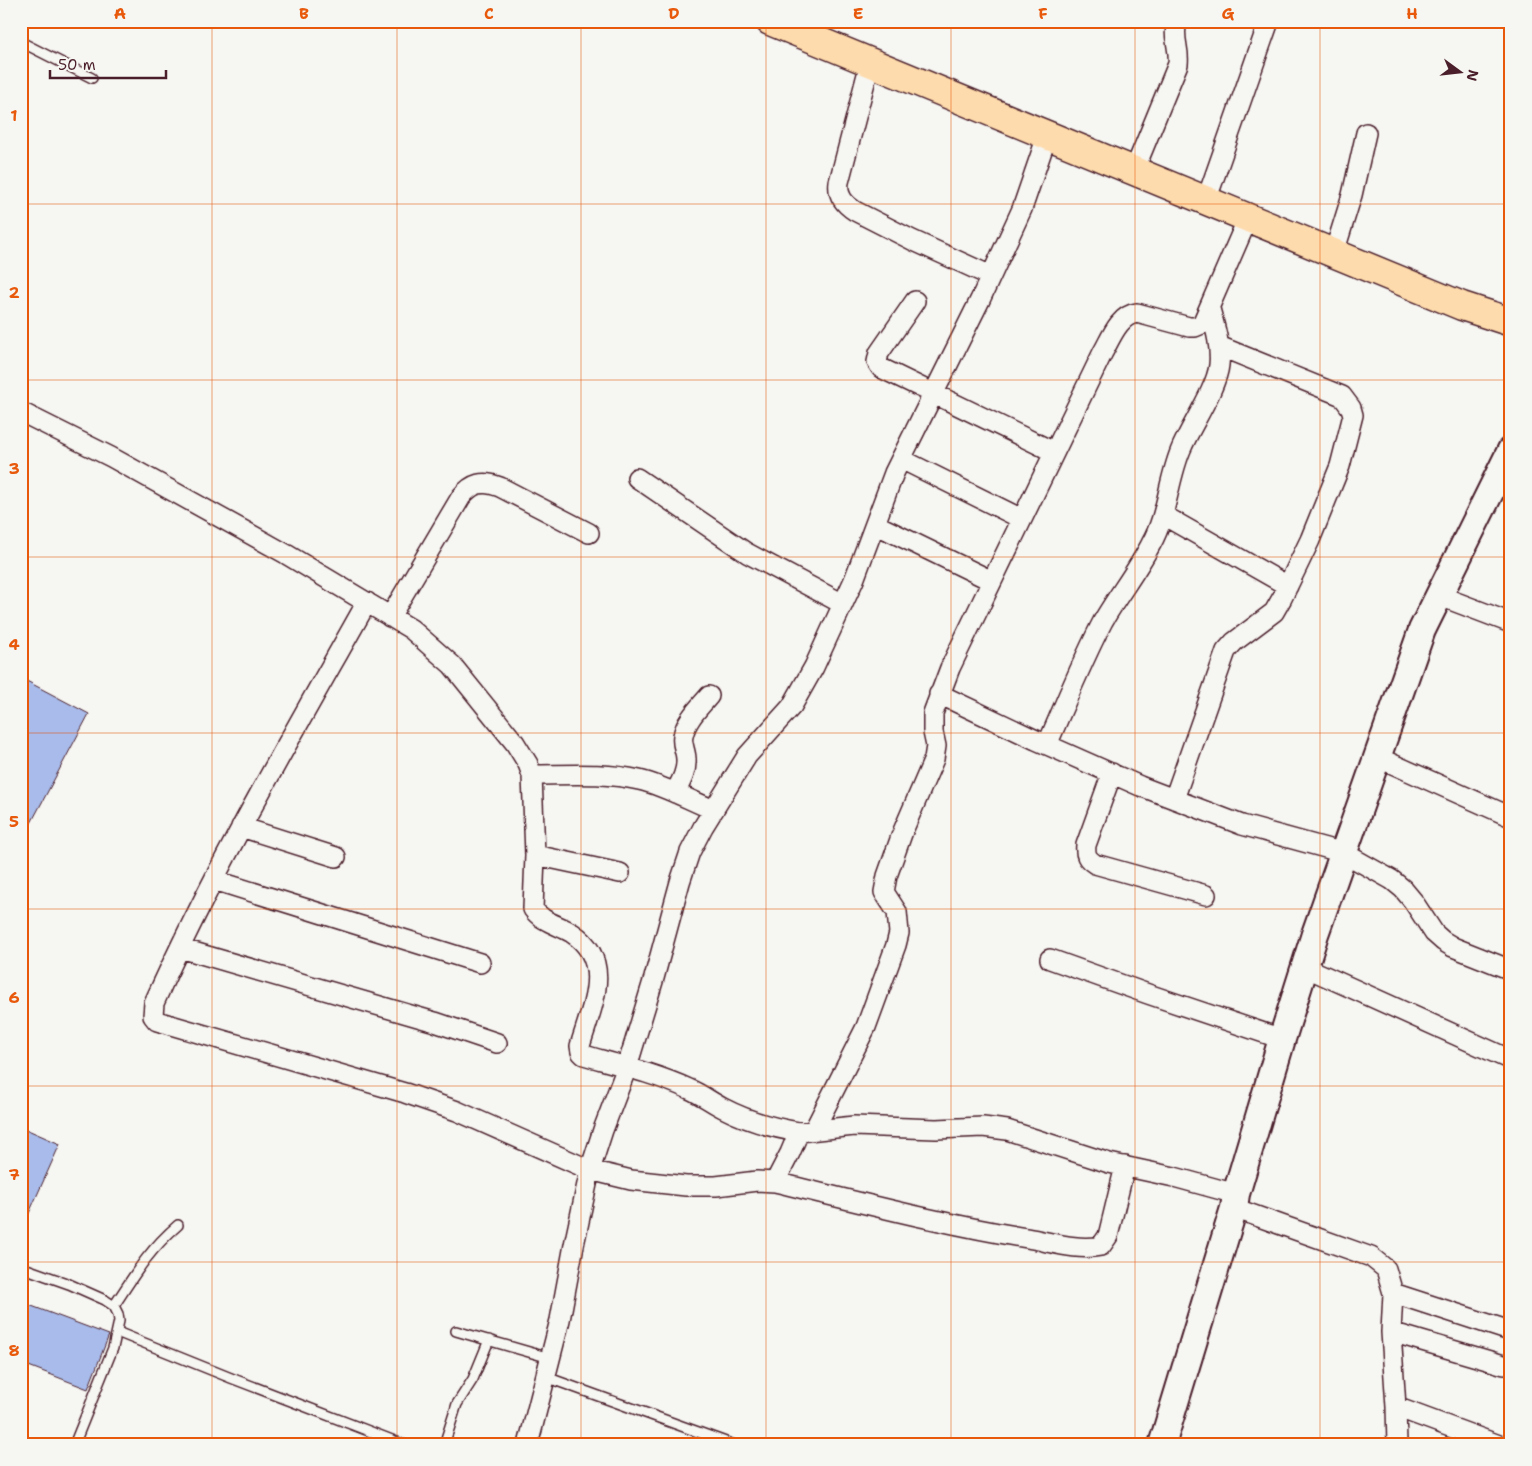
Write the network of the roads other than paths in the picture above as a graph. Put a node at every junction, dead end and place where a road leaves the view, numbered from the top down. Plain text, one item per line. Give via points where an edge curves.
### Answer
1 (770, 21) edge
2 (1177, 21) edge
3 (1268, 21) edge
4 (21, 42) edge
5 (870, 63) junction
6 (92, 78) dead end
7 (1366, 133) dead end
8 (1048, 136) junction
9 (1134, 171) junction
10 (1206, 201) junction
11 (1248, 218) junction
12 (1334, 253) junction
13 (991, 276) junction
14 (915, 301) dead end
15 (1210, 309) junction
16 (1511, 322) edge
17 (1219, 346) junction
18 (934, 394) junction
19 (21, 412) edge
20 (1511, 450) edge
21 (1054, 452) junction
22 (901, 459) junction
23 (637, 478) dead end
24 (1163, 515) junction
25 (1022, 519) junction
26 (875, 524) junction
27 (589, 533) dead end
28 (992, 582) junction
29 (1288, 586) junction
30 (1440, 596) junction
31 (367, 602) junction
32 (843, 604) junction
33 (390, 617) junction
34 (1511, 624) edge
35 (939, 694) junction
36 (710, 696) dead end
37 (1047, 745) junction
38 (1377, 757) junction
39 (1112, 773) junction
40 (532, 775) junction
41 (675, 793) junction
42 (1174, 799) junction
43 (714, 810) junction
44 (1511, 817) edge
45 (241, 827) junction
46 (1344, 853) junction
47 (535, 856) junction
48 (336, 857) dead end
49 (620, 873) dead end
50 (214, 880) junction
51 (1206, 895) dead end
52 (180, 948) junction
53 (1050, 959) dead end
54 (480, 963) dead end
55 (1305, 967) junction
56 (1511, 970) edge
57 (1282, 1038) junction
58 (497, 1043) dead end
59 (1511, 1060) edge
60 (627, 1067) junction
61 (806, 1131) junction
62 (1125, 1166) junction
63 (590, 1170) junction
64 (775, 1182) junction
65 (1235, 1201) junction
66 (178, 1225) dead end
67 (21, 1267) edge
68 (1393, 1293) junction
69 (114, 1306) junction
70 (1510, 1330) edge
71 (456, 1331) dead end
72 (117, 1332) junction
73 (1391, 1332) junction
74 (489, 1340) junction
75 (550, 1358) junction
76 (1504, 1366) dead end
77 (546, 1377) junction
78 (1396, 1407) junction
79 (74, 1445) edge
80 (405, 1445) edge
81 (444, 1445) edge
82 (528, 1445) edge
83 (734, 1445) edge
84 (1162, 1445) edge
85 (1397, 1445) edge
86 (1500, 1445) edge

1 - 5 main road
2 - 9 street via 1174,34 1178,64
3 - 10 street
4 - 6 lane
5 - 8 main road
5 - 13 street via 838,182 841,198 855,211
7 - 12 street
8 - 9 main road
8 - 13 street via 1022,209
9 - 10 main road
10 - 11 main road
11 - 12 main road
11 - 15 street
12 - 16 main road via 1462,306
13 - 18 street
14 - 18 street via 881,349 877,362 886,371
15 - 17 street
15 - 21 street via 1202,324 1195,327 1137,313 1122,321 1103,352
17 - 24 street via 1217,375 1175,465
17 - 29 street via 1342,396 1352,408 1352,423 1340,466
18 - 21 street
18 - 22 street
19 - 31 street via 286,554
20 - 30 street
21 - 25 street
22 - 25 street
22 - 26 street
23 - 32 street via 746,553
24 - 29 street
24 - 37 street via 1152,543 1088,651
25 - 28 street
26 - 28 street
26 - 32 street
27 - 33 street via 500,487 478,483 461,498
28 - 35 street
29 - 42 street via 1274,612 1226,651
30 - 34 street
30 - 38 street via 1422,630
31 - 33 street
31 - 45 street
32 - 43 street via 792,706 747,756
33 - 40 street via 411,629 452,665 515,743
35 - 37 street
35 - 61 street via 932,720 936,746 934,759 903,831 884,892 897,912 896,945 866,1027
36 - 41 street via 685,728 682,737 685,767
37 - 39 street
38 - 44 street
38 - 46 street
39 - 42 street
39 - 51 street via 1086,845 1087,858 1095,864
40 - 41 street via 621,777 640,780
40 - 47 street
41 - 43 street
42 - 46 street via 1242,825
43 - 60 street via 690,852
45 - 48 street
45 - 50 street
46 - 55 street
46 - 56 street via 1392,880 1413,901 1443,941
47 - 49 street
47 - 60 street via 533,909 539,916 573,934 596,967 598,980 581,1052
50 - 52 street
50 - 54 street
52 - 58 street
52 - 63 street via 153,1006 153,1016 157,1021 413,1096 465,1115
53 - 57 street
55 - 57 street
55 - 59 street
57 - 65 street
60 - 61 street via 669,1080 756,1122
60 - 63 street
61 - 62 street via 854,1126 983,1127 1024,1134
61 - 64 street
62 - 64 street via 1108,1236 1101,1246 1088,1249 973,1229
62 - 65 street via 1174,1177
63 - 64 street via 631,1180 686,1186
63 - 75 street
65 - 68 street via 1372,1258 1386,1269
65 - 84 street
66 - 69 lane via 145,1259
67 - 69 lane
68 - 70 street
68 - 73 street
69 - 72 lane via 119,1321
71 - 74 lane
72 - 79 lane
72 - 80 lane
73 - 76 street
73 - 78 street
74 - 75 lane
74 - 81 lane via 473,1379 457,1404
75 - 77 street
77 - 82 street
77 - 83 lane
78 - 85 street
78 - 86 street

